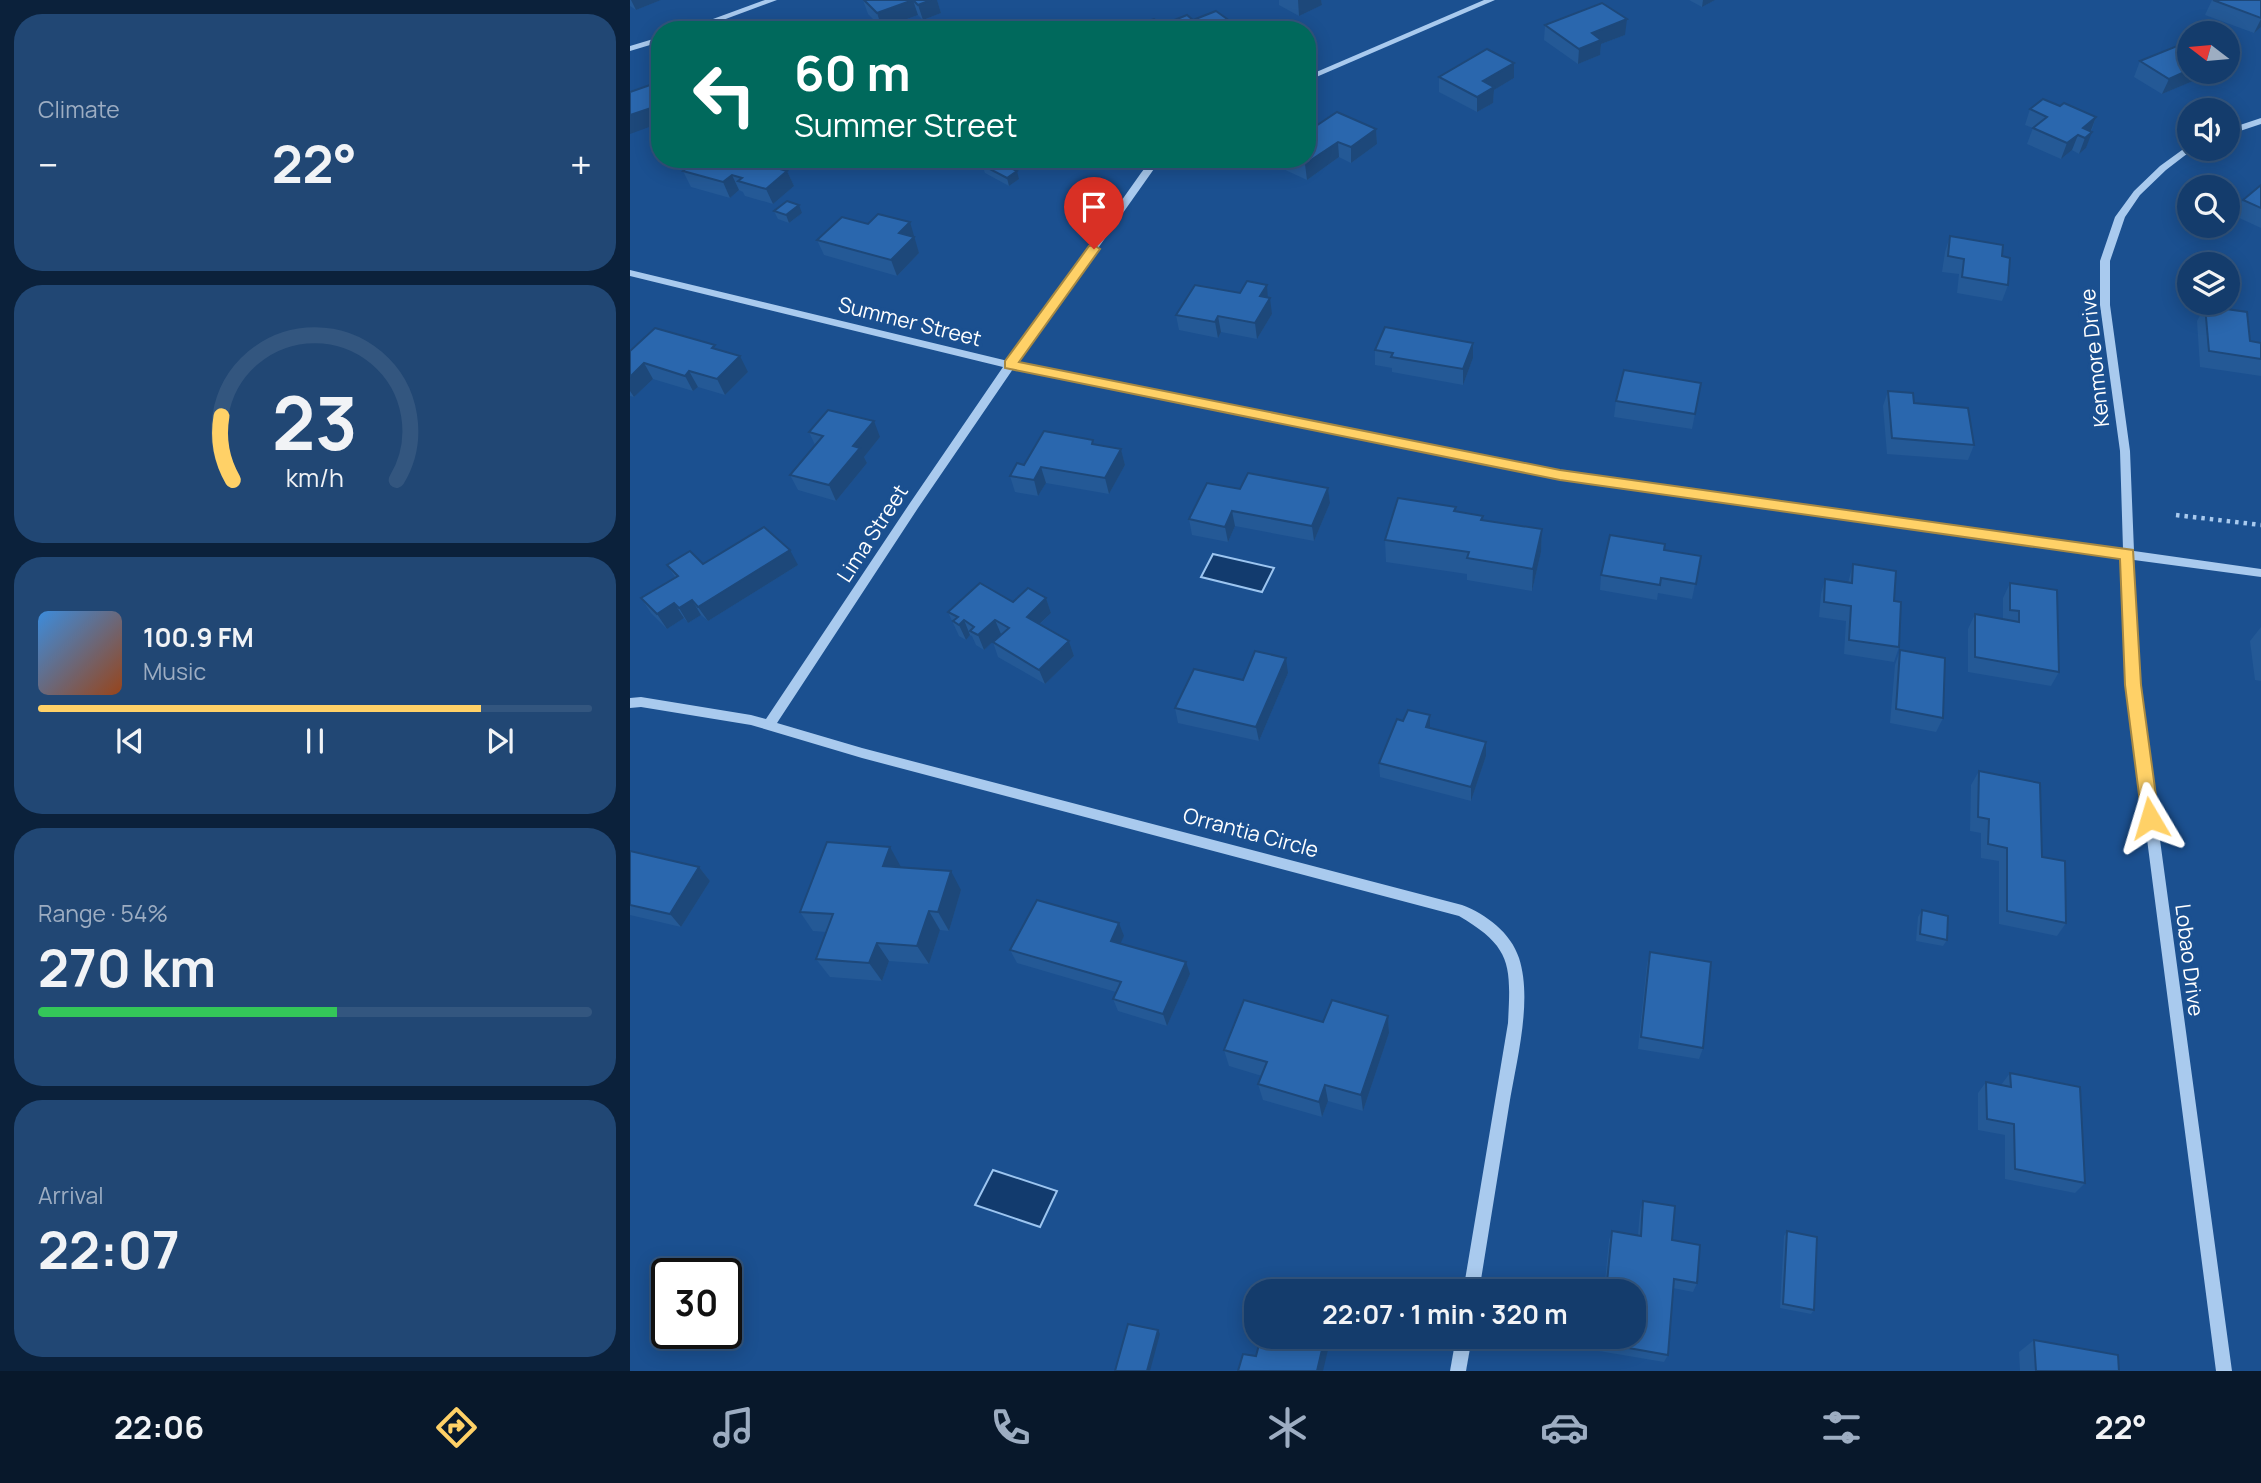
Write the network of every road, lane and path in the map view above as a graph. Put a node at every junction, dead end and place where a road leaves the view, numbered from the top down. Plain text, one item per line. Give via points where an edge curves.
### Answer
1 (773, 0) edge
2 (1492, 0) edge
3 (713, 21) edge
4 (651, 42) edge
5 (630, 49) edge
6 (1316, 75) edge
7 (2261, 121) edge
8 (2240, 128) edge
9 (2177, 157) edge
10 (1149, 168) edge
11 (630, 273) edge
12 (1010, 365) junction
13 (2176, 515) dead end
14 (2261, 525) edge
15 (2128, 554) junction
16 (2261, 573) edge
17 (630, 703) edge
18 (769, 725) junction
19 (1473, 1279) edge
20 (1462, 1349) edge
21 (1458, 1371) edge
22 (2224, 1371) edge

1 - 3 street
2 - 6 street
4 - 5 street
7 - 8 street
9 - 15 street, Kenmore Drive via 2137,193 2120,217 2105,261 2105,305 2124,451
10 - 12 street, Lima Street
11 - 12 street, Summer Street
12 - 15 street, Summer Street via 1560,475
12 - 18 street, Lima Street
13 - 14 path
15 - 16 street, Summer Street
15 - 22 street, Lobao Drive via 2133,685
17 - 18 street, Orrantia Circle via 710,712
18 - 19 street, Orrantia Circle via 1462,911 1491,926 1509,947 1518,978 1516,1023
20 - 21 street

